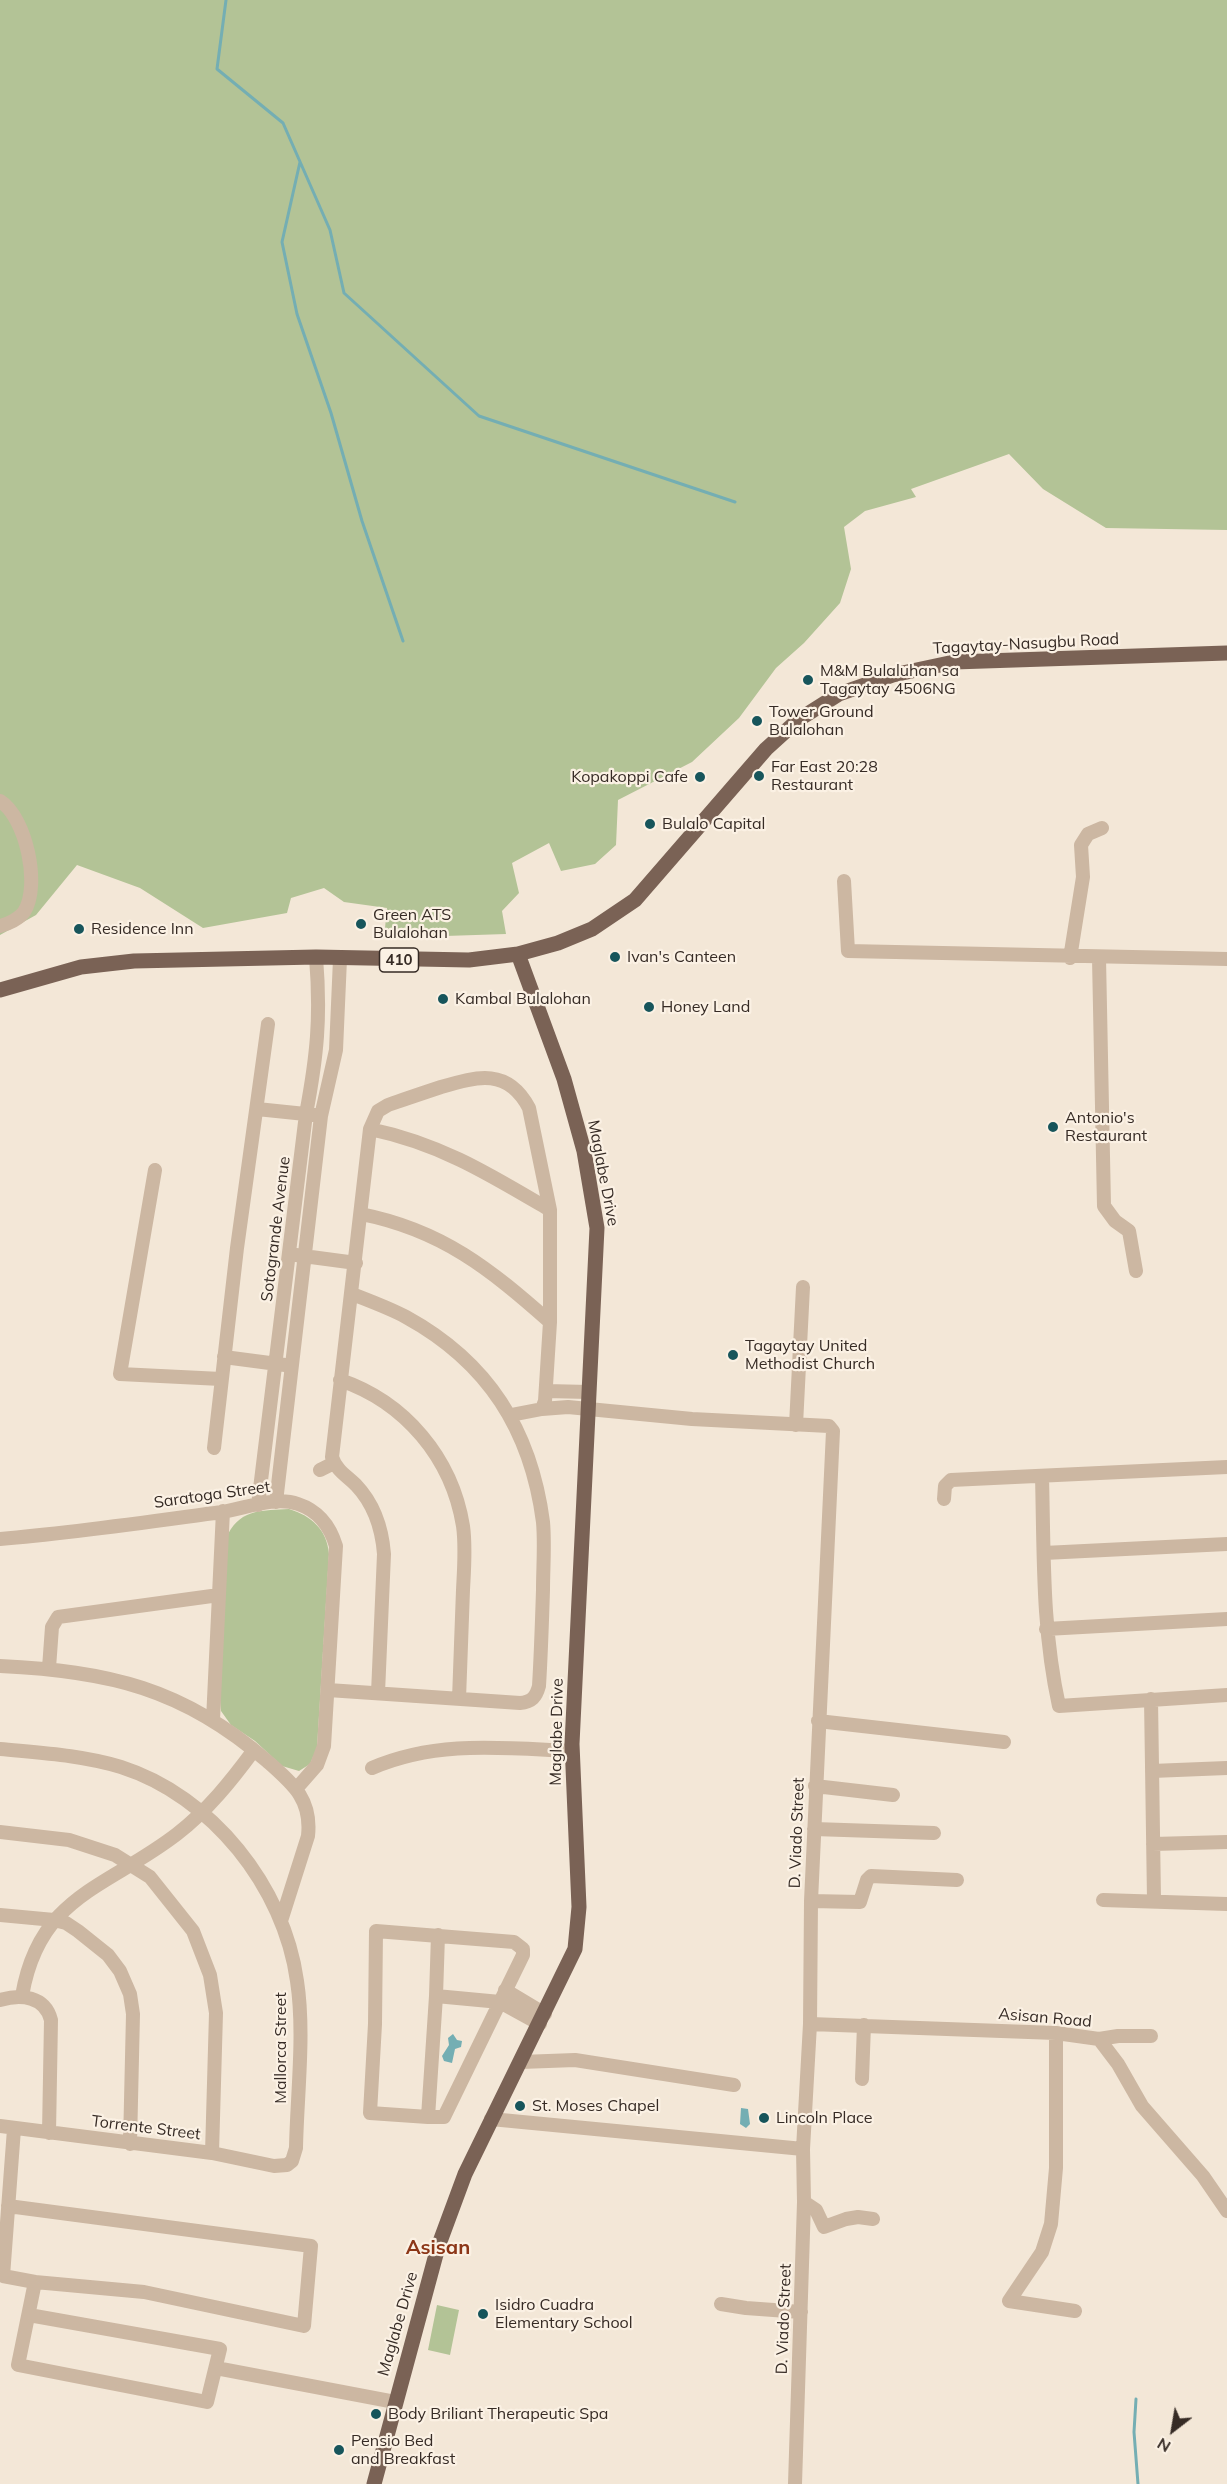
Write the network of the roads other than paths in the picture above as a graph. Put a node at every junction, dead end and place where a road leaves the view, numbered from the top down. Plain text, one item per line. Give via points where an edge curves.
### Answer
1 (1227, 653) edge
2 (0, 801) edge
3 (1102, 828) dead end
4 (844, 881) dead end
5 (0, 926) edge
6 (518, 954) junction
7 (316, 957) junction
8 (1070, 958) junction
9 (1100, 958) junction
10 (340, 959) junction
11 (1227, 959) edge
12 (0, 990) edge
13 (268, 1024) dead end
14 (318, 1035) junction
15 (337, 1037) junction
16 (316, 1062) junction
17 (333, 1064) junction
18 (257, 1109) junction
19 (306, 1114) junction
20 (321, 1116) junction
21 (370, 1129) junction
22 (155, 1170) dead end
23 (550, 1210) junction
24 (361, 1214) junction
25 (290, 1254) junction
26 (304, 1256) junction
27 (356, 1263) junction
28 (1136, 1271) dead end
29 (803, 1287) dead end
30 (352, 1294) junction
31 (550, 1322) junction
32 (224, 1357) junction
33 (277, 1364) junction
34 (292, 1366) junction
35 (221, 1379) junction
36 (340, 1380) junction
37 (546, 1391) junction
38 (589, 1392) junction
39 (542, 1409) junction
40 (589, 1410) junction
41 (511, 1415) junction
42 (796, 1425) junction
43 (214, 1448) dead end
44 (334, 1463) junction
45 (1227, 1467) edge
46 (320, 1470) dead end
47 (1042, 1476) junction
48 (944, 1499) dead end
49 (276, 1502) junction
50 (258, 1505) junction
51 (224, 1511) junction
52 (0, 1539) edge
53 (1227, 1544) edge
54 (1044, 1552) junction
55 (219, 1595) junction
56 (1227, 1619) edge
57 (1046, 1629) junction
58 (0, 1666) edge
59 (49, 1668) junction
60 (328, 1690) junction
61 (378, 1694) junction
62 (1227, 1695) edge
63 (459, 1699) junction
64 (1151, 1699) junction
65 (213, 1720) junction
66 (818, 1721) junction
67 (1004, 1742) dead end
68 (0, 1749) edge
69 (254, 1750) junction
70 (572, 1750) junction
71 (372, 1768) dead end
72 (1227, 1768) edge
73 (1152, 1771) junction
74 (815, 1786) junction
75 (296, 1789) junction
76 (894, 1795) dead end
77 (203, 1812) junction
78 (814, 1829) junction
79 (0, 1832) edge
80 (934, 1833) dead end
81 (1227, 1842) edge
82 (1153, 1844) junction
83 (132, 1864) junction
84 (957, 1880) dead end
85 (1103, 1900) dead end
86 (1154, 1900) junction
87 (811, 1901) junction
88 (1227, 1904) edge
89 (0, 1916) edge
90 (54, 1920) junction
91 (281, 1921) junction
92 (438, 1935) junction
93 (22, 1996) junction
94 (436, 1996) junction
95 (503, 1996) junction
96 (0, 2000) edge
97 (543, 2019) junction
98 (810, 2024) junction
99 (864, 2025) junction
100 (1056, 2033) junction
101 (1151, 2036) dead end
102 (1099, 2039) junction
103 (521, 2062) junction
104 (862, 2079) dead end
105 (734, 2085) dead end
106 (428, 2116) junction
107 (491, 2119) junction
108 (7, 2128) edge
109 (49, 2133) junction
110 (130, 2144) junction
111 (803, 2149) junction
112 (212, 2153) junction
113 (287, 2164) joint
114 (804, 2202) junction
115 (8, 2206) junction
116 (1227, 2211) edge
117 (873, 2219) dead end
118 (2, 2276) edge
119 (34, 2282) junction
120 (721, 2304) dead end
121 (801, 2312) junction
122 (1075, 2312) dead end
123 (29, 2315) junction
124 (216, 2368) junction
125 (394, 2402) junction
126 (374, 2484) edge
127 (795, 2484) edge

1 - 6 main road, Tagaytay-Nasugbu Road / 410 via 954,662 893,675 839,694 798,720 766,749 634,900 592,929 558,944
2 - 5 street via 13,814 31,866 29,902 22,914
3 - 8 street via 1088,834 1081,845 1083,877
4 - 8 street via 848,951
6 - 10 main road, Tagaytay-Nasugbu Road / 410 via 469,960
6 - 38 main road, Maglabe Drive via 567,1090 584,1151 597,1228
7 - 10 main road, Tagaytay-Nasugbu Road / 410
7 - 12 main road, Tagaytay-Nasugbu Road / 410 via 134,961 81,967
7 - 14 street, Sotogrande Avenue
8 - 9 street
9 - 11 street
9 - 28 street via 1104,1206 1129,1231
10 - 15 street, Sotogrande Avenue
13 - 18 street
14 - 15 street
14 - 16 street, Sotogrande Avenue
15 - 17 street, Sotogrande Avenue
16 - 17 street
16 - 19 street, Sotogrande Avenue
17 - 20 street, Sotogrande Avenue
18 - 19 street
18 - 32 street
19 - 20 street
19 - 25 street, Sotogrande Avenue
20 - 26 street, Sotogrande Avenue
21 - 23 street via 472,1163
21 - 23 street via 378,1111 388,1105 465,1080 480,1077 511,1085 529,1108
21 - 24 street
22 - 35 street via 120,1374
23 - 31 street
24 - 27 street
24 - 31 street via 411,1227 472,1258
25 - 26 street
25 - 33 street, Sotogrande Avenue
26 - 27 street
26 - 34 street, Sotogrande Avenue
27 - 30 street
29 - 42 street
30 - 36 street
30 - 41 street via 406,1317 455,1350
31 - 37 street
32 - 33 street
32 - 35 street
33 - 34 street
33 - 50 street, Sotogrande Avenue
34 - 49 street, Sotogrande Avenue
35 - 43 street
36 - 44 street via 332,1443
36 - 63 street via 367,1390 412,1423 442,1467 458,1504 464,1554
37 - 38 street
37 - 39 street
38 - 40 main road, Maglabe Drive
39 - 40 street, D. Viado Street
39 - 41 street, D. Viado Street
40 - 42 street, D. Viado Street
40 - 70 main road, Maglabe Drive
41 - 63 street via 531,1469 543,1523 539,1686 528,1702
42 - 66 street, D. Viado Street via 829,1426 833,1431
44 - 46 street
44 - 61 street via 365,1496 383,1536
45 - 47 street
47 - 48 street via 951,1480 945,1486
47 - 54 street
49 - 50 street, Saratoga Street
49 - 60 street, Saratoga Street via 299,1504 314,1511 325,1522 336,1546
50 - 51 street, Saratoga Street
51 - 52 street, Saratoga Street
51 - 55 street
53 - 54 street
54 - 57 street
55 - 59 street via 58,1617 52,1628
55 - 65 street
56 - 57 street
57 - 64 street via 1059,1706
58 - 59 street
59 - 65 street via 143,1687 182,1702
60 - 61 street
60 - 75 street, Saratoga Street via 322,1756
61 - 63 street
62 - 64 street
64 - 73 street
65 - 69 street
66 - 67 street
66 - 74 street, D. Viado Street
68 - 77 street, Mallorca Street via 67,1755 122,1768
69 - 75 street
69 - 77 street
70 - 71 street via 458,1747 399,1756
70 - 97 main road, Maglabe Drive via 579,1907 575,1950
72 - 73 street
73 - 82 street
74 - 76 street
74 - 78 street, D. Viado Street
75 - 91 street via 308,1808 309,1830
77 - 83 street
77 - 91 street, Mallorca Street via 246,1862
78 - 80 street
78 - 87 street, D. Viado Street
79 - 83 street via 90,1845
81 - 82 street
82 - 86 street
83 - 90 street via 80,1895
83 - 112 street via 150,1877 181,1913 193,1931 210,1975 216,2013
84 - 87 street via 871,1876 860,1902
85 - 86 street
86 - 88 street
87 - 98 street, D. Viado Street
89 - 90 street
90 - 93 street via 36,1948
90 - 110 street via 66,1923 108,1955 130,1994
91 - 113 street, Mallorca Street via 297,1980 300,2015 296,2148
92 - 94 street
92 - 95 street via 519,1944 523,1955
92 - 106 street via 376,1932 369,2113
93 - 96 street
93 - 109 street via 43,2005 51,2020
94 - 95 street
94 - 106 street
95 - 97 street
95 - 106 street via 444,2117
97 - 103 main road, Maglabe Drive
98 - 99 street, Asisan Road
98 - 111 street, D. Viado Street
99 - 100 street, Asisan Road
99 - 104 street
100 - 102 street, Asisan Road
100 - 122 street via 1056,2168 1051,2224 1042,2252 1009,2301
101 - 102 street
102 - 116 street, Asisan Road via 1142,2106 1198,2169
103 - 105 street via 575,2060
103 - 107 main road, Maglabe Drive
107 - 111 street
107 - 125 main road, Maglabe Drive via 438,2247
108 - 109 street, Torrente Street
108 - 115 street
109 - 110 street, Torrente Street
110 - 112 street, Torrente Street
111 - 114 street, D. Viado Street
112 - 113 street, Torrente Street via 274,2166
114 - 117 street via 816,2210 824,2227 858,2217
114 - 121 street, D. Viado Street
115 - 118 street
115 - 119 street via 311,2246 304,2326 144,2292
118 - 119 street
119 - 123 street
120 - 121 street
121 - 127 street, D. Viado Street
123 - 124 street via 220,2349
123 - 124 street via 18,2365 207,2402
124 - 125 street
125 - 126 main road, Maglabe Drive

